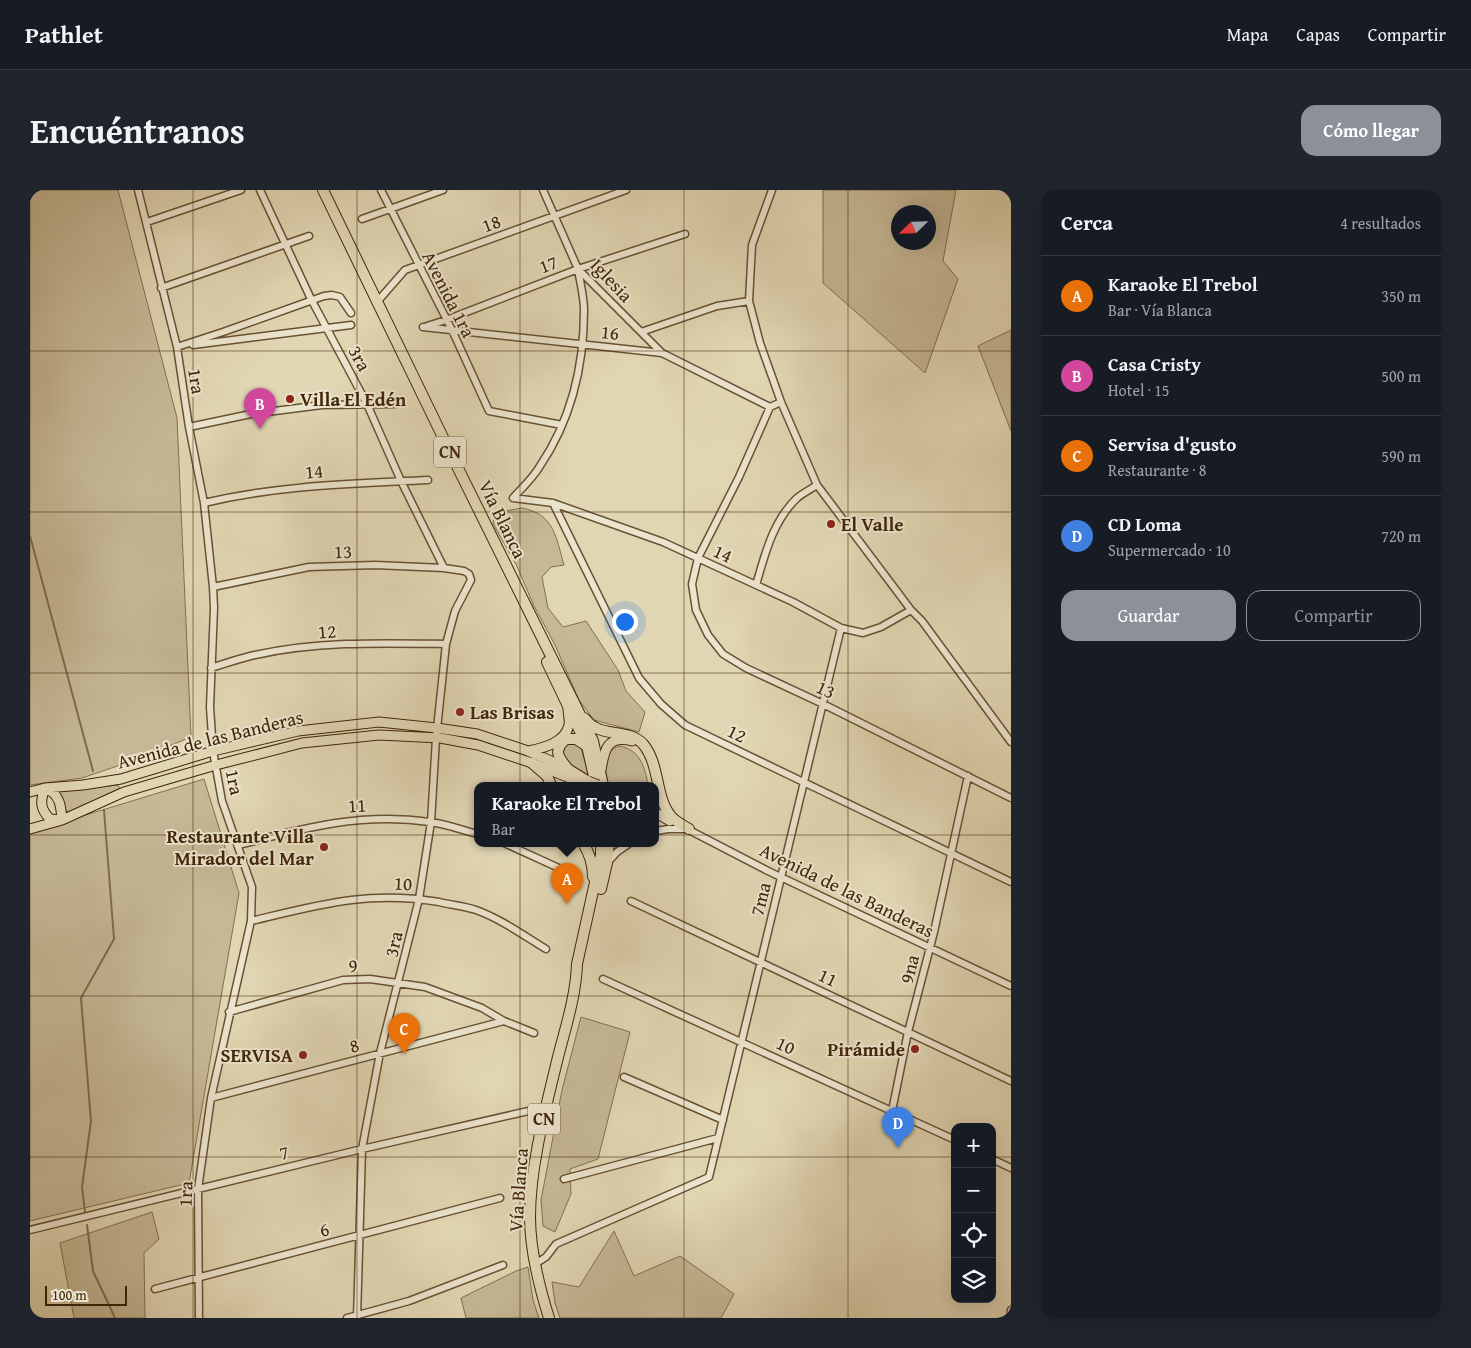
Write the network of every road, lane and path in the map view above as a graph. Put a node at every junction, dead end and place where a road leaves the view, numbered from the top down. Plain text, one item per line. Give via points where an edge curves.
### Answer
1 (138, 190) edge
2 (241, 190) edge
3 (260, 190) edge
4 (316, 190) edge
5 (324, 190) edge
6 (381, 190) edge
7 (443, 190) edge
8 (543, 190) edge
9 (626, 190) edge
10 (772, 190) edge
11 (390, 209) junction
12 (555, 216) junction
13 (362, 219) dead end
14 (147, 222) junction
15 (685, 234) dead end
16 (308, 236) dead end
17 (285, 244) junction
18 (418, 265) junction
19 (578, 269) junction
20 (161, 288) junction
21 (311, 299) junction
22 (749, 301) junction
23 (378, 302) junction
24 (351, 312) dead end
25 (446, 320) junction
26 (350, 325) dead end
27 (423, 327) joint
28 (327, 328) junction
29 (452, 330) junction
30 (641, 332) junction
31 (582, 344) junction
32 (176, 347) junction
33 (662, 353) junction
34 (781, 402) junction
35 (367, 404) junction
36 (394, 404) dead end
37 (770, 407) junction
38 (562, 425) junction
39 (189, 427) junction
40 (428, 480) dead end
41 (401, 481) junction
42 (817, 485) junction
43 (204, 503) junction
44 (553, 503) junction
45 (698, 558) junction
46 (444, 568) junction
47 (471, 580) joint
48 (756, 585) junction
49 (213, 587) junction
50 (912, 610) junction
51 (841, 628) junction
52 (446, 644) junction
53 (211, 668) junction
54 (823, 704) junction
55 (568, 707) junction
56 (580, 714) junction
57 (437, 728) junction
58 (436, 738) junction
59 (1011, 742) edge
60 (587, 746) junction
61 (213, 751) junction
62 (528, 751) junction
63 (532, 763) junction
64 (216, 765) junction
65 (567, 768) junction
66 (601, 770) junction
67 (968, 776) junction
68 (572, 780) junction
69 (550, 782) edge
70 (568, 782) edge
71 (582, 782) edge
72 (589, 782) edge
73 (592, 782) edge
74 (603, 782) edge
75 (653, 782) edge
76 (658, 782) edge
77 (804, 783) junction
78 (659, 785) edge
79 (45, 788) junction
80 (30, 792) edge
81 (1011, 798) edge
82 (659, 816) edge
83 (62, 820) junction
84 (670, 821) joint
85 (431, 822) junction
86 (30, 829) edge
87 (689, 829) junction
88 (659, 830) edge
89 (474, 833) edge
90 (238, 845) junction
91 (513, 847) edge
92 (586, 847) edge
93 (601, 847) edge
94 (609, 847) edge
95 (624, 847) edge
96 (951, 853) junction
97 (607, 863) junction
98 (572, 874) dead end
99 (781, 877) junction
100 (1011, 882) edge
101 (594, 892) junction
102 (419, 899) junction
103 (631, 902) dead end
104 (250, 921) junction
105 (930, 948) junction
106 (546, 949) dead end
107 (761, 962) junction
108 (576, 976) junction
109 (603, 979) dead end
110 (399, 983) junction
111 (1011, 986) edge
112 (229, 1012) junction
113 (504, 1021) junction
114 (908, 1032) junction
115 (534, 1034) dead end
116 (741, 1041) junction
117 (380, 1053) junction
118 (624, 1077) dead end
119 (1011, 1081) edge
120 (211, 1098) junction
121 (546, 1107) junction
122 (892, 1111) junction
123 (723, 1120) junction
124 (718, 1138) junction
125 (951, 1138) edge
126 (362, 1149) junction
127 (996, 1161) edge
128 (1011, 1168) edge
129 (564, 1179) dead end
130 (198, 1189) junction
131 (500, 1198) dead end
132 (30, 1230) edge
133 (360, 1235) junction
134 (535, 1264) junction
135 (503, 1265) dead end
136 (200, 1277) junction
137 (155, 1289) dead end
138 (1011, 1310) edge
139 (357, 1317) edge
140 (199, 1318) edge
141 (347, 1318) edge
142 (542, 1318) edge
143 (549, 1318) edge
144 (1010, 1318) edge

1 - 14 street, 1ra
2 - 14 street
3 - 17 street, 3ra
4 - 55 highway, Vía Blanca / CN
5 - 23 highway, Vía Blanca / CN
6 - 11 street, Avenida 1ra
7 - 11 street
8 - 12 street, Iglesia
9 - 12 street, 18
10 - 22 street via 752,245
11 - 13 street
11 - 18 street, Avenida 1ra
12 - 18 street, 18
12 - 19 street, Iglesia
14 - 20 street, 1ra
15 - 19 street, 17
16 - 17 street
17 - 20 street
17 - 21 street, 3ra
18 - 23 street, 18 via 405,270
18 - 25 street, Avenida 1ra
19 - 25 street, 17
19 - 30 street, Iglesia
19 - 31 street via 584,310
20 - 32 street, 1ra
21 - 24 street via 332,295 340,297
21 - 28 street, 3ra
21 - 32 street
22 - 30 street via 716,306
22 - 34 street
23 - 56 highway, Vía Blanca / CN
25 - 27 street, 17
25 - 29 street, Avenida 1ra
26 - 28 street
27 - 29 street, 16
28 - 32 street
28 - 35 street, 3ra
29 - 31 street, 16
29 - 38 street, Avenida 1ra via 489,412
30 - 33 street, Iglesia
31 - 33 street, 16
31 - 38 street via 572,403
32 - 39 street, 1ra
33 - 37 street, 16
34 - 37 street
34 - 42 street
35 - 36 street
35 - 39 street via 313,406 251,414
35 - 41 street, 3ra
37 - 45 street, 13
38 - 44 street, 14 via 539,468 513,498
39 - 43 street, 1ra
40 - 41 street, 14
41 - 43 street, 14 via 278,489
41 - 46 street, 3ra
42 - 48 street via 798,498 779,521
42 - 50 street
43 - 49 street, 1ra
44 - 45 street, 14 via 664,542
44 - 77 street, 12 via 639,678 661,704 685,725
45 - 48 street, 14
45 - 54 street, 13 via 692,584 696,610 708,635 723,654
46 - 47 street, 13 via 464,571
46 - 49 street, 13 via 309,567
47 - 52 street, 3ra via 455,611
48 - 51 street, 14
49 - 53 street, 1ra
50 - 51 street, 14 via 863,633
50 - 59 street
51 - 54 street, 7ma
52 - 53 street, 12 via 380,642 313,646 255,655
52 - 57 street, 3ra
53 - 61 street, 1ra
54 - 67 street, 13
54 - 77 street, 7ma
55 - 60 highway, Vía Blanca / CN
55 - 62 main road via 569,725 564,734 546,747
56 - 66 highway, Vía Blanca / CN
56 - 76 highway via 594,728 630,736 642,743 652,759
57 - 58 street, 3ra
57 - 61 main road, Avenida de las Banderas via 379,722 307,730
57 - 62 main road, Avenida de las Banderas via 476,734
58 - 63 main road, Avenida de las Banderas via 478,744
58 - 64 main road, Avenida de las Banderas via 379,735 302,743
58 - 85 street, 3ra
60 - 65 highway via 576,739 566,739 560,744 557,751 559,759
60 - 73 highway, Vía Blanca / CN
61 - 64 street, 1ra
61 - 79 main road, Avenida de las Banderas via 120,779
62 - 65 main road, Avenida de las Banderas
63 - 68 main road, Avenida de las Banderas
63 - 69 highway
64 - 83 main road, Avenida de las Banderas via 124,792
64 - 90 street, 1ra via 222,801
65 - 72 main road, Avenida de las Banderas
66 - 74 highway, Vía Blanca / CN
66 - 75 main road via 604,751 610,743 630,740 639,746 648,762
67 - 81 street, 13
67 - 96 street, 9na
68 - 70 main road
68 - 71 main road, Avenida de las Banderas
77 - 96 street, 12
77 - 99 street, 7ma
78 - 87 highway via 670,816
79 - 80 main road, Avenida de las Banderas
79 - 83 main road via 52,791 60,803
79 - 83 main road via 41,804 43,812 50,819
82 - 84 main road, Avenida de las Banderas
83 - 86 main road, Avenida de las Banderas
84 - 87 street, Avenida de las Banderas
85 - 89 street, 11
85 - 90 street, 11 via 382,818 337,821
85 - 102 street, 3ra
87 - 88 street
87 - 99 street, Avenida de las Banderas
90 - 104 street, 1ra via 252,887
91 - 98 street
92 - 101 highway via 593,867
93 - 101 highway, Vía Blanca / CN
94 - 97 highway, Vía Blanca / CN
95 - 97 street
96 - 100 street, 12
96 - 105 street, 9na
97 - 108 highway, Vía Blanca / CN via 583,965
99 - 105 street, Avenida de las Banderas
99 - 107 street, 7ma
101 - 108 highway, Vía Blanca / CN
102 - 104 street, 10 via 353,899
102 - 106 street, 10 via 475,910
102 - 110 street, 3ra
103 - 107 street, 11
104 - 112 street, 1ra
105 - 111 street, Avenida de las Banderas
105 - 114 street, 9na
107 - 114 street, 11
107 - 116 street, 7ma
108 - 121 highway, Vía Blanca / CN
109 - 116 street, 10
110 - 112 street, 9 via 343,980
110 - 113 street, 9 via 425,987 453,997
110 - 117 street, 3ra
112 - 120 street, 1ra
113 - 115 street, 9
113 - 117 street, 8
114 - 119 street, 11
114 - 122 street, 9na
116 - 122 street, 10
116 - 123 street, 7ma
117 - 120 street, 8
117 - 126 street, 3ra
118 - 123 street
120 - 130 street, 1ra
121 - 126 street, 7
121 - 134 highway, Vía Blanca / CN via 531,1194
122 - 125 street, 10
123 - 124 street, 7ma
124 - 129 street
124 - 134 street, 7ma via 709,1177 556,1244 546,1257
126 - 130 street, 7
126 - 133 street, 3ra
127 - 128 street
130 - 132 street, 7
130 - 136 street, 1ra
131 - 133 street, 6
133 - 136 street, 6
133 - 139 street, 3ra
134 - 142 highway via 534,1290
134 - 143 highway, Vía Blanca / CN
135 - 139 street
136 - 137 street, 6
136 - 140 street, 1ra
138 - 144 street
139 - 141 street

